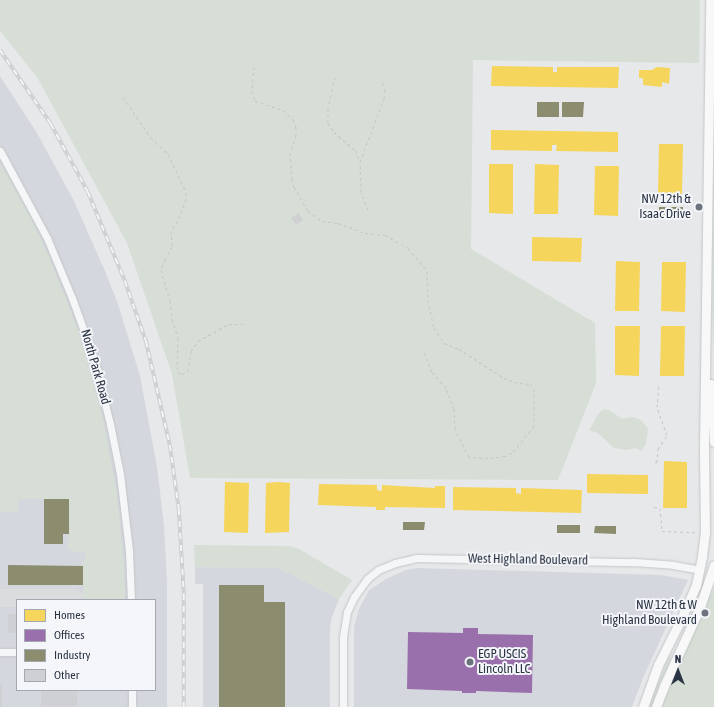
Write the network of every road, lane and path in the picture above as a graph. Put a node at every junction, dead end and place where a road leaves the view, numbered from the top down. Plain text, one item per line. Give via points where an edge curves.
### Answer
1 (710, 0) edge
2 (254, 68) dead end
3 (335, 77) dead end
4 (382, 81) dead end
5 (712, 84) edge
6 (123, 97) dead end
7 (0, 151) edge
8 (360, 162) junction
9 (368, 210) dead end
10 (707, 323) junction
11 (243, 324) dead end
12 (423, 350) dead end
13 (659, 386) dead end
14 (714, 442) edge
15 (655, 462) dead end
16 (654, 507) dead end
17 (696, 532) dead end
18 (714, 567) edge
19 (700, 570) junction
20 (712, 579) edge
21 (131, 599) edge
22 (0, 652) edge
23 (16, 652) edge
24 (132, 691) edge
25 (132, 707) edge
26 (343, 707) edge
27 (643, 707) edge
28 (656, 707) edge

1 - 5 main road
2 - 12 path via 252,91 255,101 288,113 296,128 290,153 292,179 308,211 322,221 338,223 366,233 385,235 408,248 427,271 428,300 434,328 444,343 459,349 504,378 530,384 534,388 534,426 512,453 488,458 469,457 455,429 454,409 446,388 432,372
3 - 8 path via 328,108 328,123 334,132 355,150
4 - 8 path via 384,98
5 - 10 main road
6 - 11 path via 151,138 168,154 186,192 186,199 172,231 172,247 161,270 178,338 178,372 182,374 188,371 191,350 198,341 229,324
7 - 21 street, North Park Road via 53,252 94,359 120,474 129,551
8 - 9 path via 361,192
10 - 14 main road
10 - 19 main road via 705,533
13 - 15 path via 658,407 667,435 658,449
16 - 17 path via 660,508 662,531
18 - 19 main road, West Highland Boulevard
18 - 20 main road
19 - 20 main road
19 - 26 street, West Highland Boulevard via 647,563 417,558 386,566 363,584 350,604 344,627
19 - 27 main road via 687,606 658,665
20 - 28 main road
22 - 23 street
24 - 25 street

